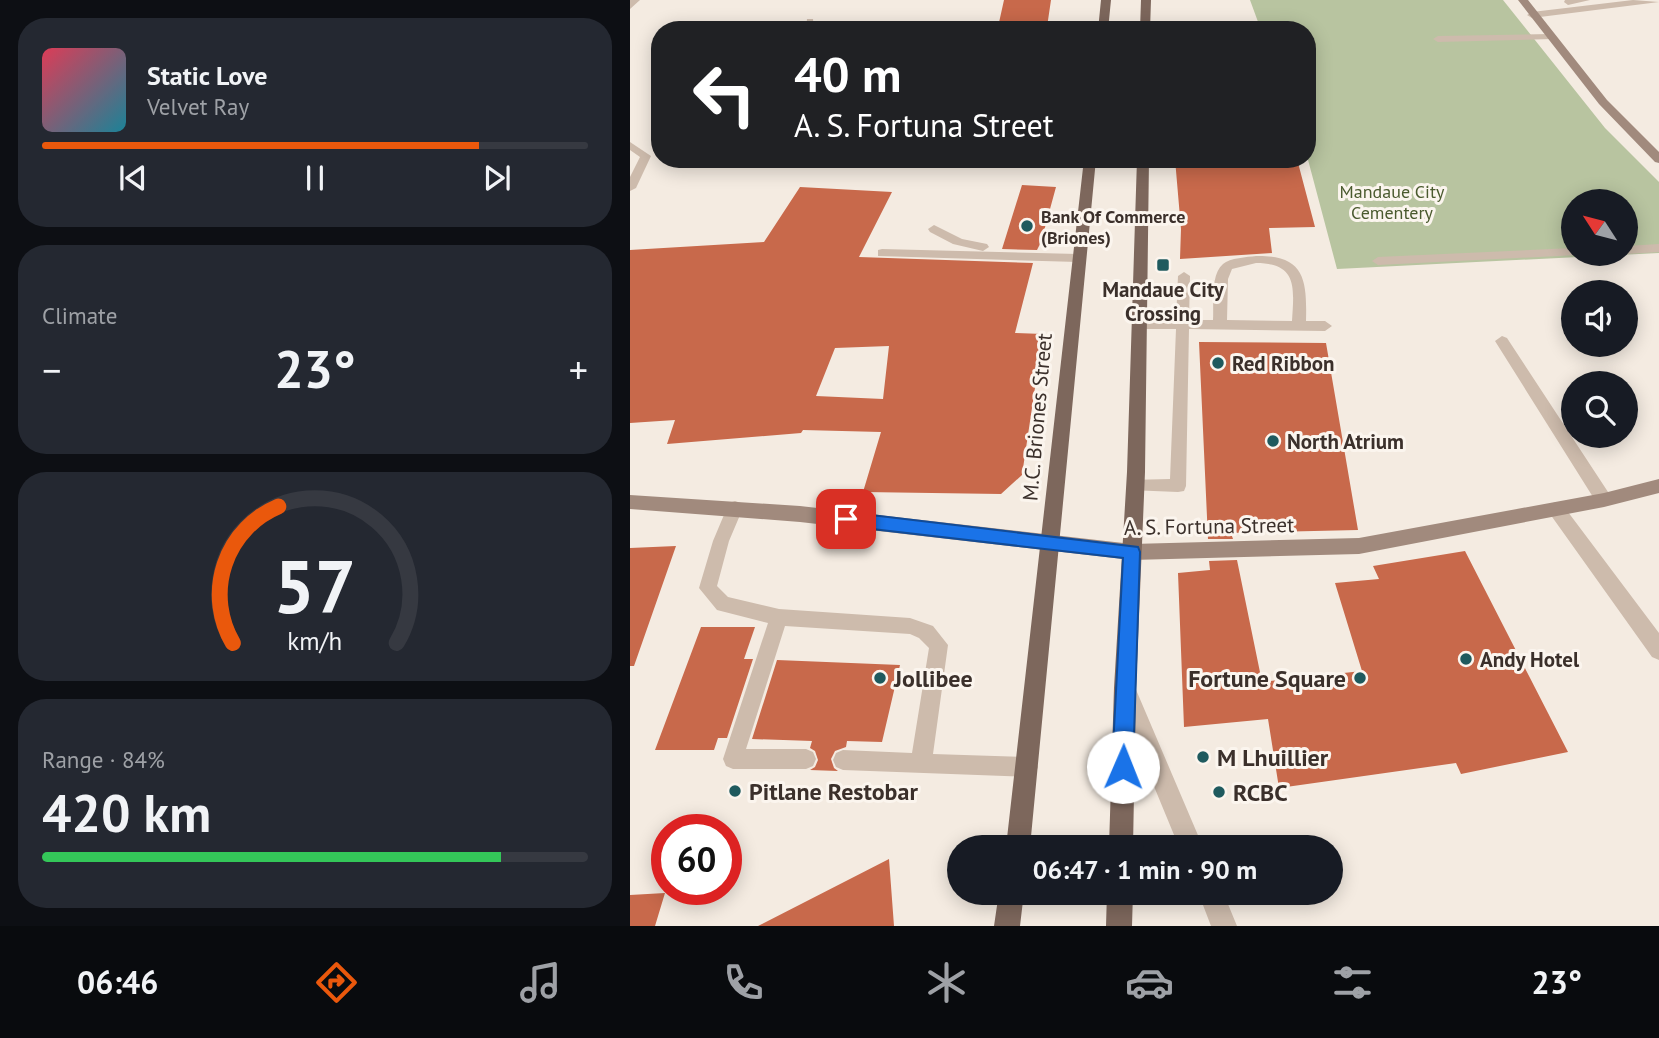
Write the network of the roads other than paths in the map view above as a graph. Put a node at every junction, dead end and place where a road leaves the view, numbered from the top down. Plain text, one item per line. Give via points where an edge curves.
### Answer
1 (635, 0) edge
2 (1106, 0) edge
3 (1146, 0) edge
4 (1523, 0) edge
5 (1586, 0) edge
6 (1656, 0) edge
7 (1568, 2) dead end
8 (630, 6) edge
9 (1532, 15) junction
10 (1104, 21) edge
11 (1145, 21) edge
12 (1550, 37) junction
13 (1438, 38) dead end
14 (630, 145) edge
15 (1659, 159) edge
16 (1089, 168) edge
17 (1143, 168) edge
18 (630, 188) edge
19 (934, 229) dead end
20 (1659, 248) edge
21 (1638, 249) edge
22 (882, 253) dead end
23 (1561, 253) edge
24 (1079, 254) junction
25 (1378, 261) dead end
26 (1184, 276) dead end
27 (1139, 324) junction
28 (1183, 325) junction
29 (1220, 325) junction
30 (1299, 326) junction
31 (1325, 326) dead end
32 (1502, 341) dead end
33 (1135, 485) junction
34 (1659, 486) edge
35 (1604, 500) junction
36 (630, 502) edge
37 (735, 508) junction
38 (1556, 509) junction
39 (1051, 542) junction
40 (1132, 552) junction
41 (779, 617) junction
42 (1659, 650) edge
43 (1125, 688) junction
44 (806, 760) dead end
45 (843, 760) dead end
46 (921, 764) junction
47 (1028, 767) junction
48 (1020, 835) edge
49 (1121, 835) edge
50 (1186, 835) edge
51 (1010, 905) edge
52 (1120, 905) edge
53 (1215, 905) edge
54 (1007, 926) edge
55 (1119, 926) edge
56 (1224, 926) edge

1 - 8 street
2 - 10 main road
3 - 11 main road
4 - 9 street
5 - 7 lane
6 - 9 street
9 - 12 street
12 - 13 lane
12 - 15 street via 1603,103
14 - 18 lane via 646,156
16 - 24 main road, M.C. Briones Street
17 - 27 main road
19 - 24 lane via 968,246
20 - 21 lane
22 - 24 lane
23 - 25 lane
24 - 39 main road, M.C. Briones Street
26 - 28 lane
27 - 28 lane
27 - 33 main road
28 - 29 lane
28 - 33 lane via 1178,486
29 - 30 lane
29 - 30 lane via 1222,279 1227,267 1241,260 1266,259 1293,271 1298,281
30 - 31 lane
32 - 35 lane
33 - 40 main road
34 - 35 street, A. S. Fortuna Street
35 - 38 street, A. S. Fortuna Street
36 - 37 street, A. S. Fortuna Street
37 - 39 street, A. S. Fortuna Street
37 - 41 lane via 708,588 723,604
38 - 40 street, A. S. Fortuna Street via 1359,546
38 - 42 street
39 - 40 street, A. S. Fortuna Street
39 - 47 main road, M.C. Briones Street
40 - 43 main road
41 - 44 lane via 733,758
41 - 46 lane via 910,626 926,632 939,645
43 - 49 main road
43 - 50 street
45 - 46 lane
46 - 47 lane
47 - 48 main road, M.C. Briones Street
51 - 54 main road
52 - 55 main road
53 - 56 street

